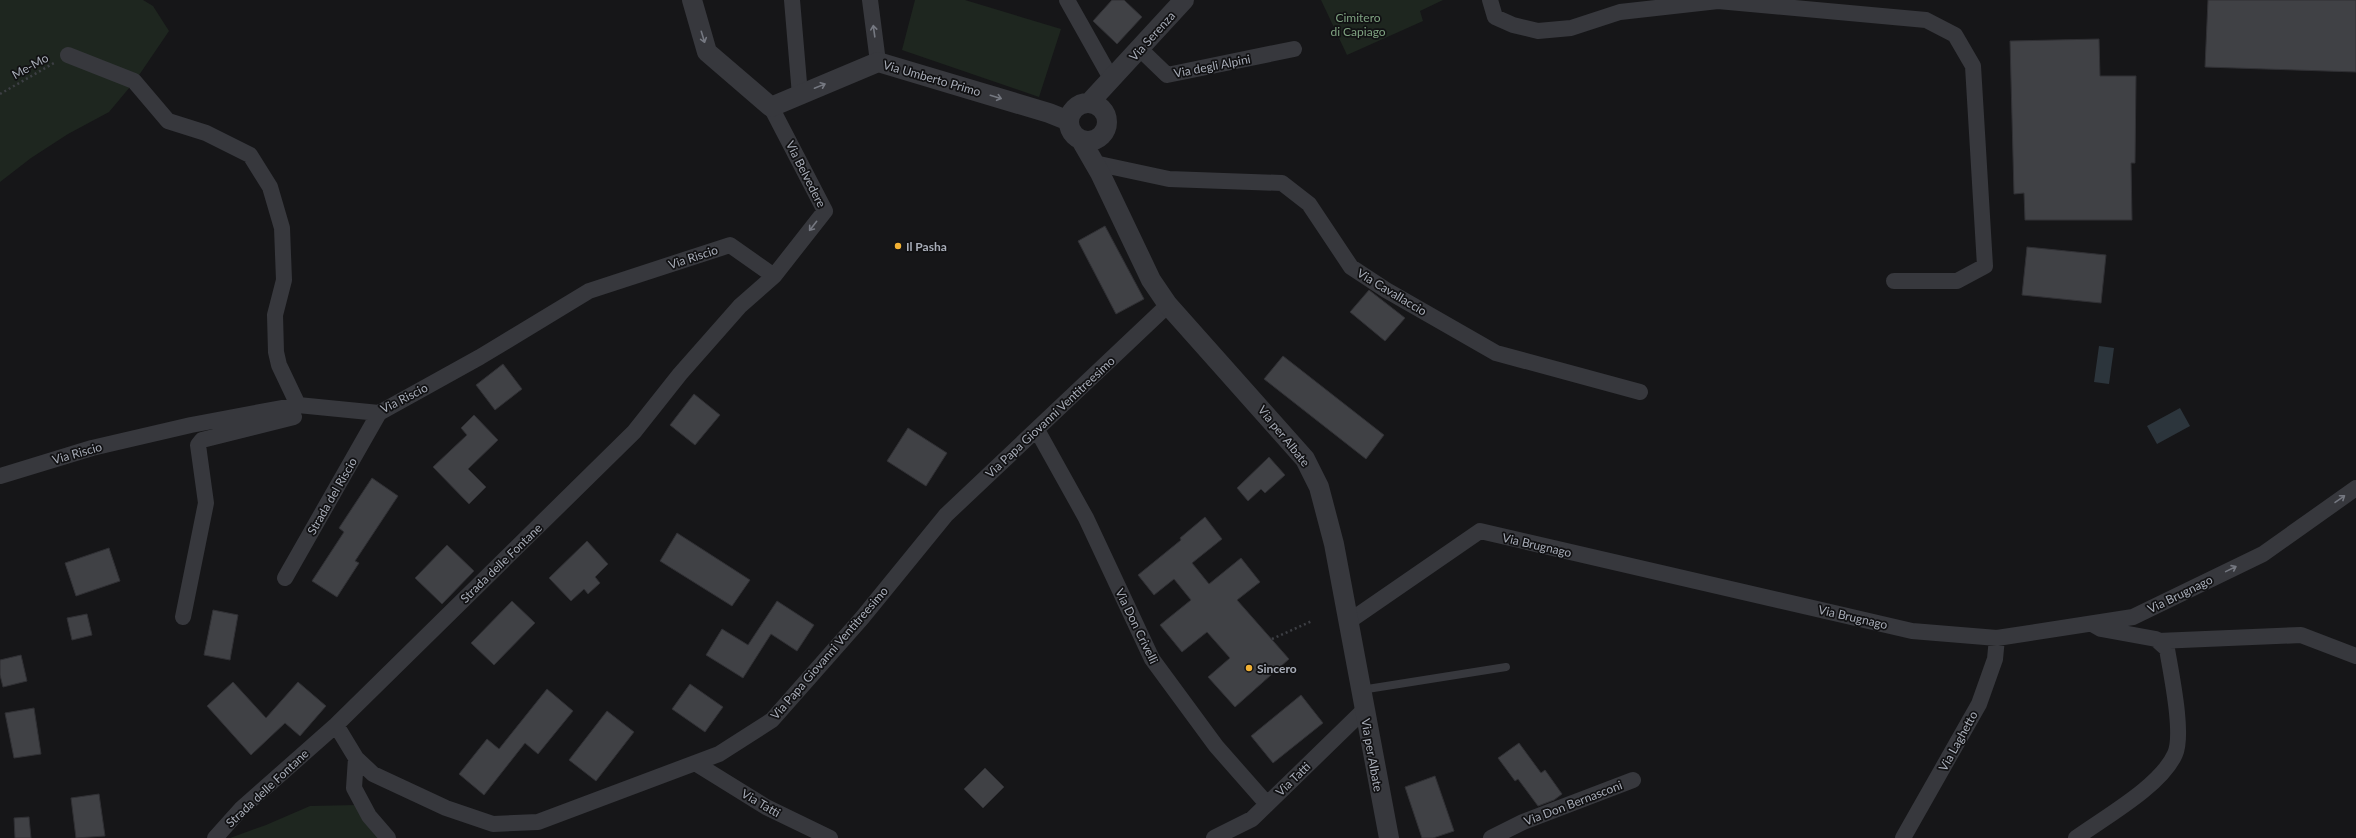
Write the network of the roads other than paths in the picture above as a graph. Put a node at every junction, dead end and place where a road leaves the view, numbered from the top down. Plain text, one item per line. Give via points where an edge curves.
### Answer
1 (692, 0) edge
2 (792, 0) edge
3 (870, 0) edge
4 (1067, 0) edge
5 (1184, 0) edge
6 (1490, 0) edge
7 (1140, 49) junction
8 (1294, 49) dead end
9 (68, 55) road end
10 (878, 62) junction
11 (1116, 76) junction
12 (800, 95) junction
13 (771, 107) junction
14 (1097, 108) junction
15 (1069, 121) junction
16 (1090, 138) junction
17 (1100, 168) junction
18 (774, 276) junction
19 (1894, 281) dead end
20 (1168, 305) junction
21 (1640, 392) dead end
22 (298, 405) junction
23 (343, 409) junction
24 (379, 413) junction
25 (1036, 430) junction
26 (0, 476) edge
27 (2356, 488) edge
28 (285, 578) dead end
29 (183, 617) dead end
30 (1348, 622) junction
31 (2090, 623) junction
32 (1997, 638) junction
33 (2158, 641) junction
34 (2356, 656) edge
35 (1506, 666) dead end
36 (1361, 690) junction
37 (1364, 710) junction
38 (336, 725) junction
39 (356, 758) junction
40 (695, 763) junction
41 (1634, 780) dead end
42 (1267, 804) junction
43 (215, 838) edge
44 (388, 838) edge
45 (830, 838) edge
46 (1214, 838) edge
47 (1389, 838) edge
48 (1491, 838) edge
49 (1903, 838) edge
50 (2076, 838) edge

1 -> 13 street via 707,52
2 - 12 street
10 -> 3 street
4 - 11 street
5 - 7 street, Via Serenza
6 - 19 street via 1495,17 1513,25 1538,31 1571,28 1620,12 1718,1 1926,20 1955,35 1973,66 1985,266 1957,281
7 - 8 street, Via degli Alpini via 1167,75
7 - 11 street, Via Serenza
9 - 22 street via 134,81 168,121 206,133 250,155 270,187 282,228 284,280 275,316 276,352 279,365
12 -> 10 street, Via Umberto Primo
10 -> 15 street, Via Umberto Primo
11 - 14 street, Via Serenza
12 - 13 street, Via Umberto Primo
13 -> 18 street, Via Belvedere via 826,211
14 - 15 street via 1077,106 1072,111
14 - 16 street via 1106,126
15 - 16 street via 1071,132
16 - 17 street, Via per Albate
17 - 20 street, Via per Albate via 1151,280
17 - 21 street, Via Cavallaccio via 1168,179 1282,183 1310,204 1351,267 1386,290 1496,353
18 - 24 street, Via Riscio via 730,245 589,291 480,357
18 - 38 street, Strada delle Fontane via 740,306 680,374 634,432
20 - 25 street, Via Papa Giovanni Ventitreesimo
20 - 30 street, Via per Albate via 1305,459 1325,504
22 - 23 street, Via Riscio
22 - 26 street, Via Riscio via 191,425 92,448
23 - 24 street, Via Riscio
23 - 29 street via 283,419 202,440 198,445 206,503
24 - 28 street, Strada del Riscio
25 - 40 street, Via Papa Giovanni Ventitreesimo via 946,515 862,618 772,720 719,754
25 - 42 street, Via Don Crivelli via 1086,518 1152,659 1216,746
31 -> 27 street, Via Brugnago via 2133,617 2263,554
30 - 32 street, Via Brugnago via 1480,531 1912,631
30 - 36 street, Via per Albate
31 - 32 street, Via Brugnago
31 - 33 street via 2101,629
32 - 49 street, Via Laghetto via 1995,659 1979,704
33 - 34 street via 2301,635
33 - 50 street via 2167,649 2178,730 2176,754 2161,777
35 - 36 lane
36 - 37 street, Via per Albate
37 - 42 street, Via Tatti
37 - 47 street, Via per Albate
38 - 39 street, Via Papa Giovanni Ventitreesimo
38 - 43 street, Strada delle Fontane via 241,809
39 - 40 street, Via Papa Giovanni Ventitreesimo via 373,774 396,786 446,808 493,824 538,822
39 - 44 street via 354,788 369,816
40 - 45 street, Via Tatti via 766,807
41 - 48 street, Via Don Bernasconi via 1522,822
42 - 46 street, Via Tatti via 1252,819

